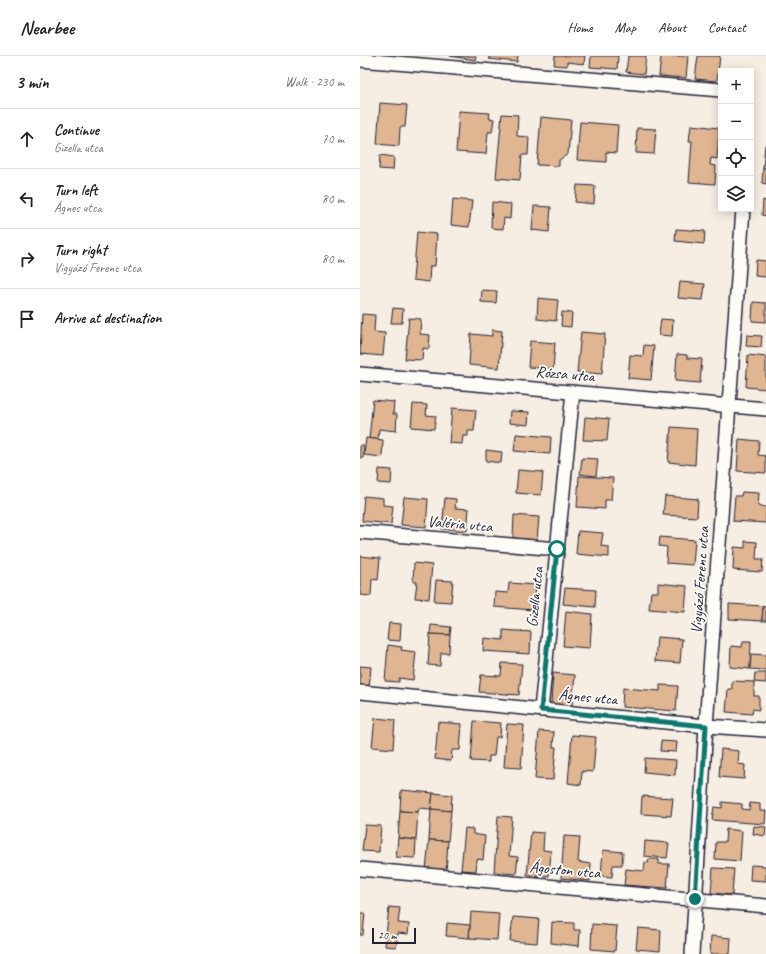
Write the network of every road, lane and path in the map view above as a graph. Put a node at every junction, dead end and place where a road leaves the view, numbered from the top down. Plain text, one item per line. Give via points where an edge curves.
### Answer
1 (360, 60) edge
2 (718, 90) edge
3 (743, 212) edge
4 (360, 374) edge
5 (573, 392) junction
6 (729, 406) junction
7 (766, 409) edge
8 (360, 532) edge
9 (557, 549) junction
10 (360, 692) edge
11 (541, 710) junction
12 (706, 726) junction
13 (766, 730) edge
14 (360, 868) edge
15 (695, 899) junction
16 (766, 906) edge
17 (692, 954) edge

1 - 2 street
3 - 6 street, Vigyázó Ferenc utca
4 - 5 street, Rózsa utca
5 - 6 street, Rózsa utca
5 - 9 street, Gizella utca
6 - 7 street, Rózsa utca
6 - 12 street, Vigyázó Ferenc utca
8 - 9 street, Valéria utca
9 - 11 street, Gizella utca
10 - 11 street, Ágnes utca
11 - 12 street, Ágnes utca
12 - 13 street, Ágnes utca
12 - 15 street, Vigyázó Ferenc utca
14 - 15 street, Ágoston utca
15 - 16 street, Ágoston utca
15 - 17 street, Vigyázó Ferenc utca

